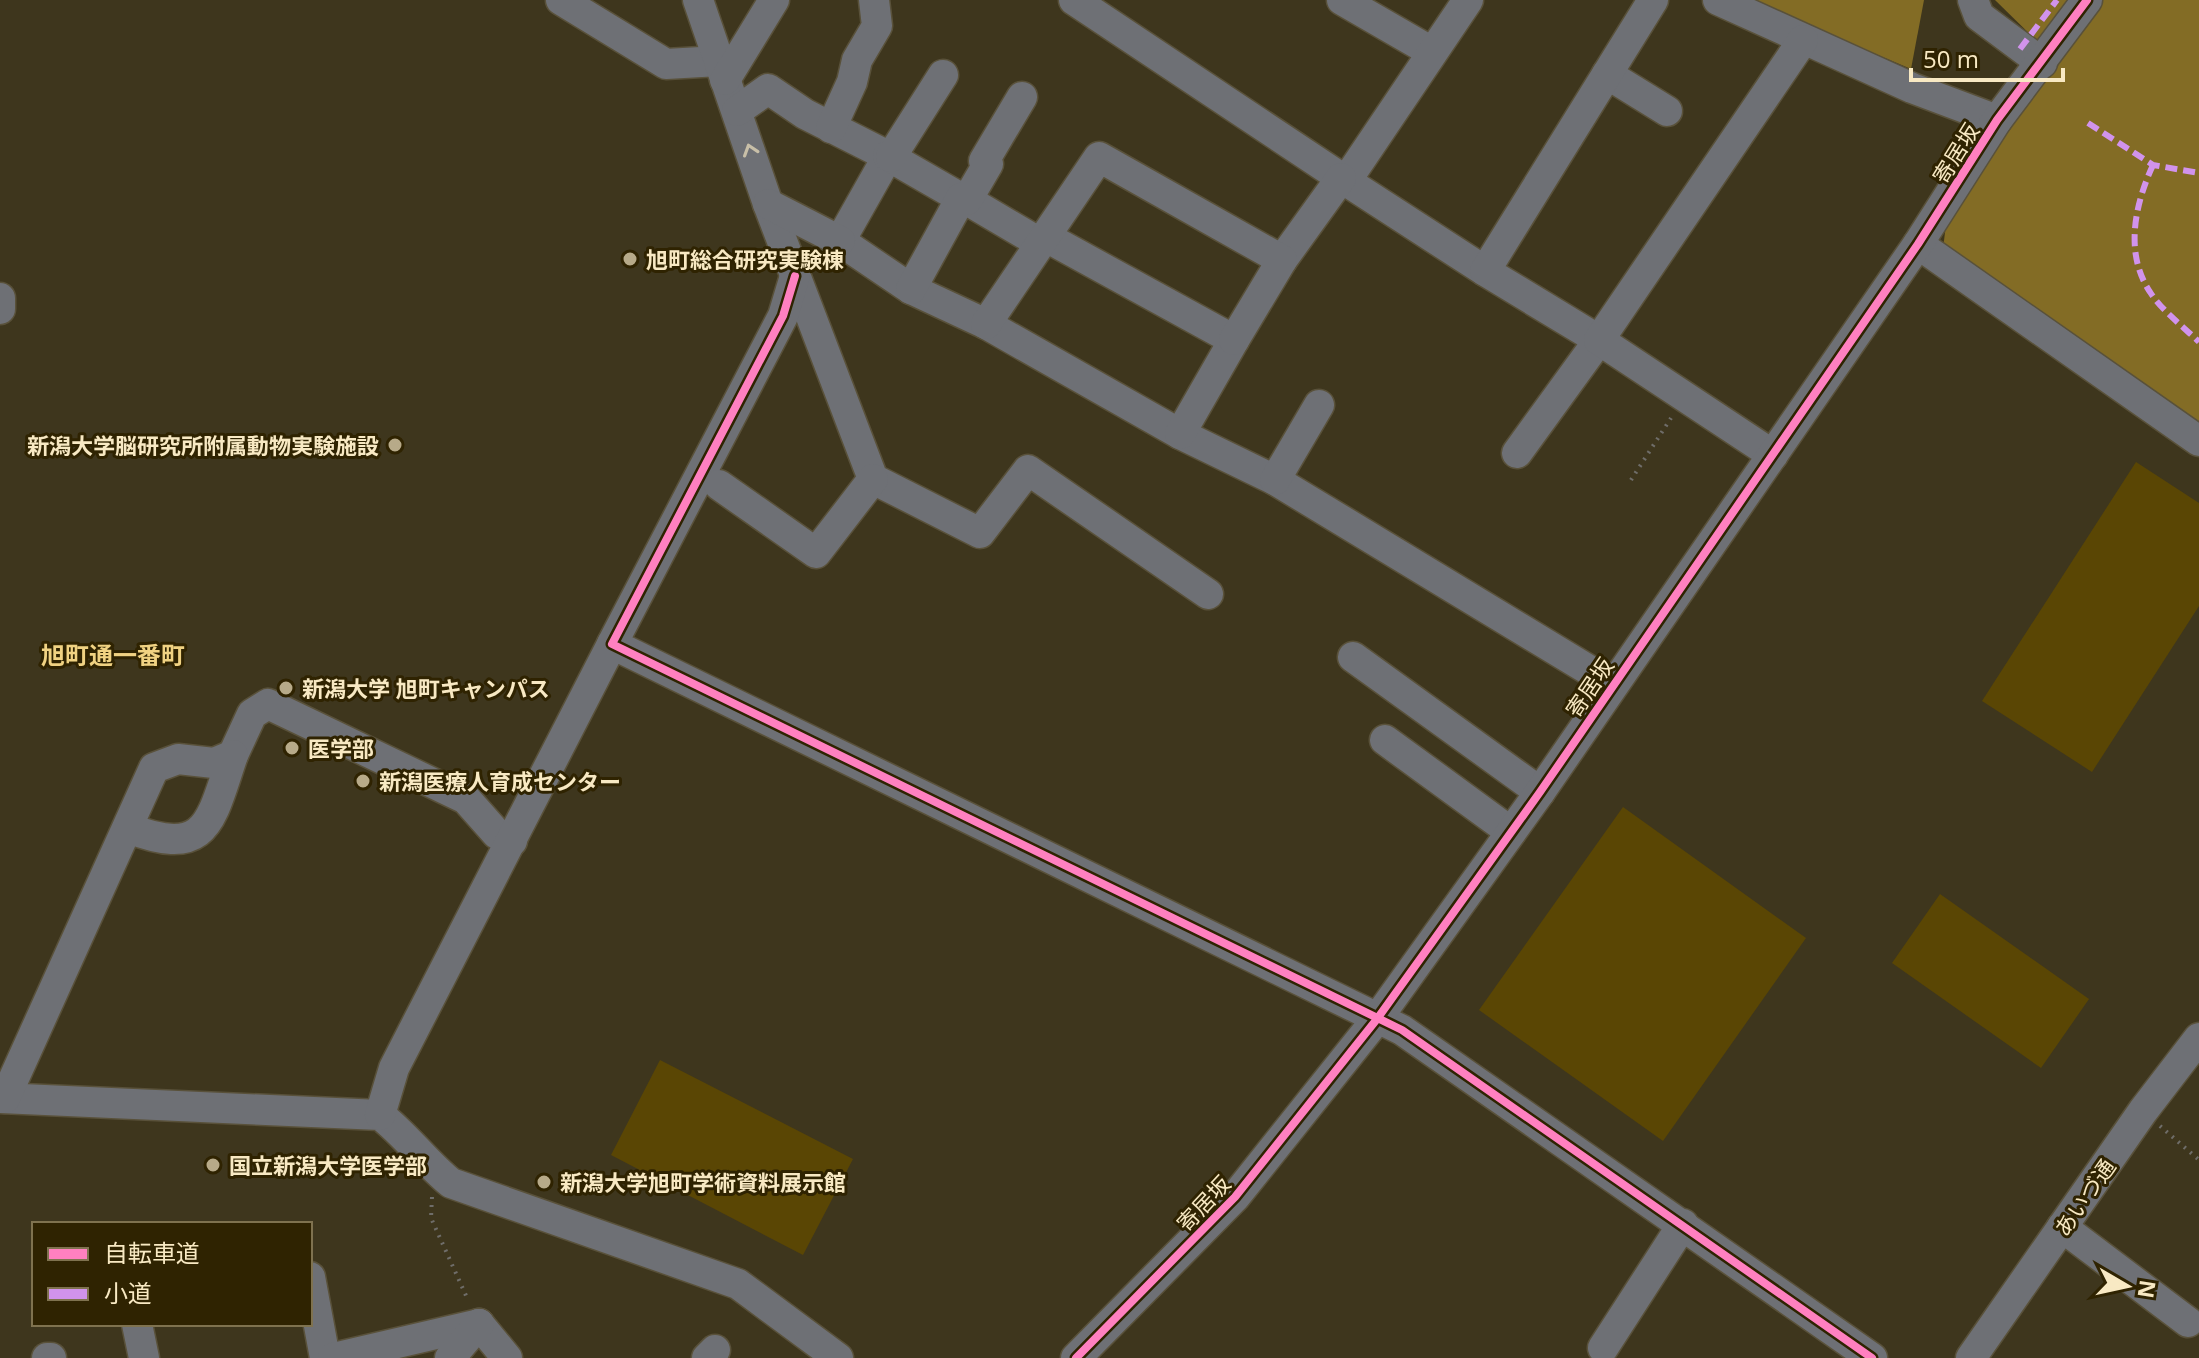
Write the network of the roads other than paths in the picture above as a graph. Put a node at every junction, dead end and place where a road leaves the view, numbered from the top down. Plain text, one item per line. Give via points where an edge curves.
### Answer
1 (561, 0) edge
2 (698, 0) edge
3 (774, 0) edge
4 (874, 0) edge
5 (1074, 0) edge
6 (1342, 0) edge
7 (1468, 0) edge
8 (1653, 0) edge
9 (1718, 0) edge
10 (1973, 0) edge
11 (2087, 0) edge
12 (1803, 40) junction
13 (1432, 52) junction
14 (2042, 63) junction
15 (722, 71) junction
16 (1607, 74) junction
17 (943, 75) dead end
18 (1022, 97) dead end
19 (737, 111) junction
20 (1667, 111) dead end
21 (1997, 120) junction
22 (831, 128) junction
23 (890, 157) junction
24 (1343, 180) junction
25 (964, 199) junction
26 (768, 204) junction
27 (1043, 240) junction
28 (840, 241) junction
29 (1918, 244) junction
30 (1282, 260) junction
31 (1485, 271) junction
32 (795, 276) junction
33 (911, 289) junction
34 (0, 298) edge
35 (0, 309) edge
36 (986, 324) junction
37 (1234, 340) junction
38 (1599, 340) junction
39 (1319, 405) dead end
40 (1180, 434) junction
41 (2199, 441) edge
42 (1517, 453) dead end
43 (1773, 455) junction
44 (873, 479) junction
45 (1275, 480) junction
46 (719, 485) dead end
47 (1208, 594) dead end
48 (612, 644) junction
49 (1353, 657) dead end
50 (1612, 684) junction
51 (1385, 740) dead end
52 (233, 755) junction
53 (1540, 792) junction
54 (128, 828) junction
55 (1511, 832) junction
56 (512, 841) junction
57 (1377, 1019) junction
58 (2199, 1038) edge
59 (2, 1098) edge
60 (380, 1115) junction
61 (1683, 1224) junction
62 (2062, 1227) junction
63 (312, 1288) edge
64 (2188, 1322) dead end
65 (479, 1324) junction
66 (137, 1326) edge
67 (1603, 1348) dead end
68 (144, 1358) edge
69 (325, 1358) edge
70 (333, 1358) edge
71 (450, 1358) edge
72 (507, 1358) edge
73 (838, 1358) edge
74 (1076, 1358) edge
75 (1872, 1358) edge
76 (1971, 1358) edge

1 - 15 street via 666,64
2 - 15 street
3 - 15 street
4 - 22 street via 877,26 857,60
5 - 24 street
6 - 13 street
7 - 13 street
8 - 16 street
9 - 12 street
10 - 14 street via 1979,16
11 - 14 street, 寄居坂
12 - 21 street
12 - 38 street
13 - 24 street
14 - 21 street, 寄居坂
15 - 19 street
16 - 20 street
16 - 31 street
17 - 23 street
18 - 25 street
19 - 22 street via 768,89
26 -> 19 street
21 - 29 street, 寄居坂
22 - 23 street
23 - 25 street
23 - 28 street
24 - 30 street
24 - 31 street
25 - 27 street
25 - 33 street
26 - 28 street
26 - 32 street
27 - 30 street via 1099,157
27 - 36 street
27 - 37 street
28 - 33 street
29 - 41 street
29 - 43 street, 寄居坂
30 - 37 street
31 - 38 street
32 - 44 street
32 - 48 street via 783,316
33 - 36 street
34 - 35 street
36 - 40 street
37 - 40 street
38 - 42 street
38 - 43 street
39 - 45 street
40 - 45 street
43 - 50 street, 寄居坂
44 - 46 street via 816,553
44 - 47 street via 980,533 1028,470
45 - 50 street
48 - 56 street
48 - 57 street
49 - 53 street
50 - 53 street, 寄居坂
51 - 55 street
52 - 54 street via 214,763 178,759 154,768
52 - 54 street via 201,831 181,842
52 - 56 street via 252,714 268,704 466,799 497,834
53 - 55 street, 寄居坂
54 - 59 street
55 - 57 street, 寄居坂
56 - 60 street via 394,1068
57 - 61 street via 1402,1030
57 - 74 street, 寄居坂 via 1235,1197
58 - 62 street, あいづ通
59 - 60 street
60 - 73 street via 451,1183 738,1284
61 - 67 street
61 - 75 street
62 - 64 street
62 - 76 street, あいづ通
63 - 69 street
65 - 70 street
65 - 71 street
65 - 72 street
66 - 68 street

